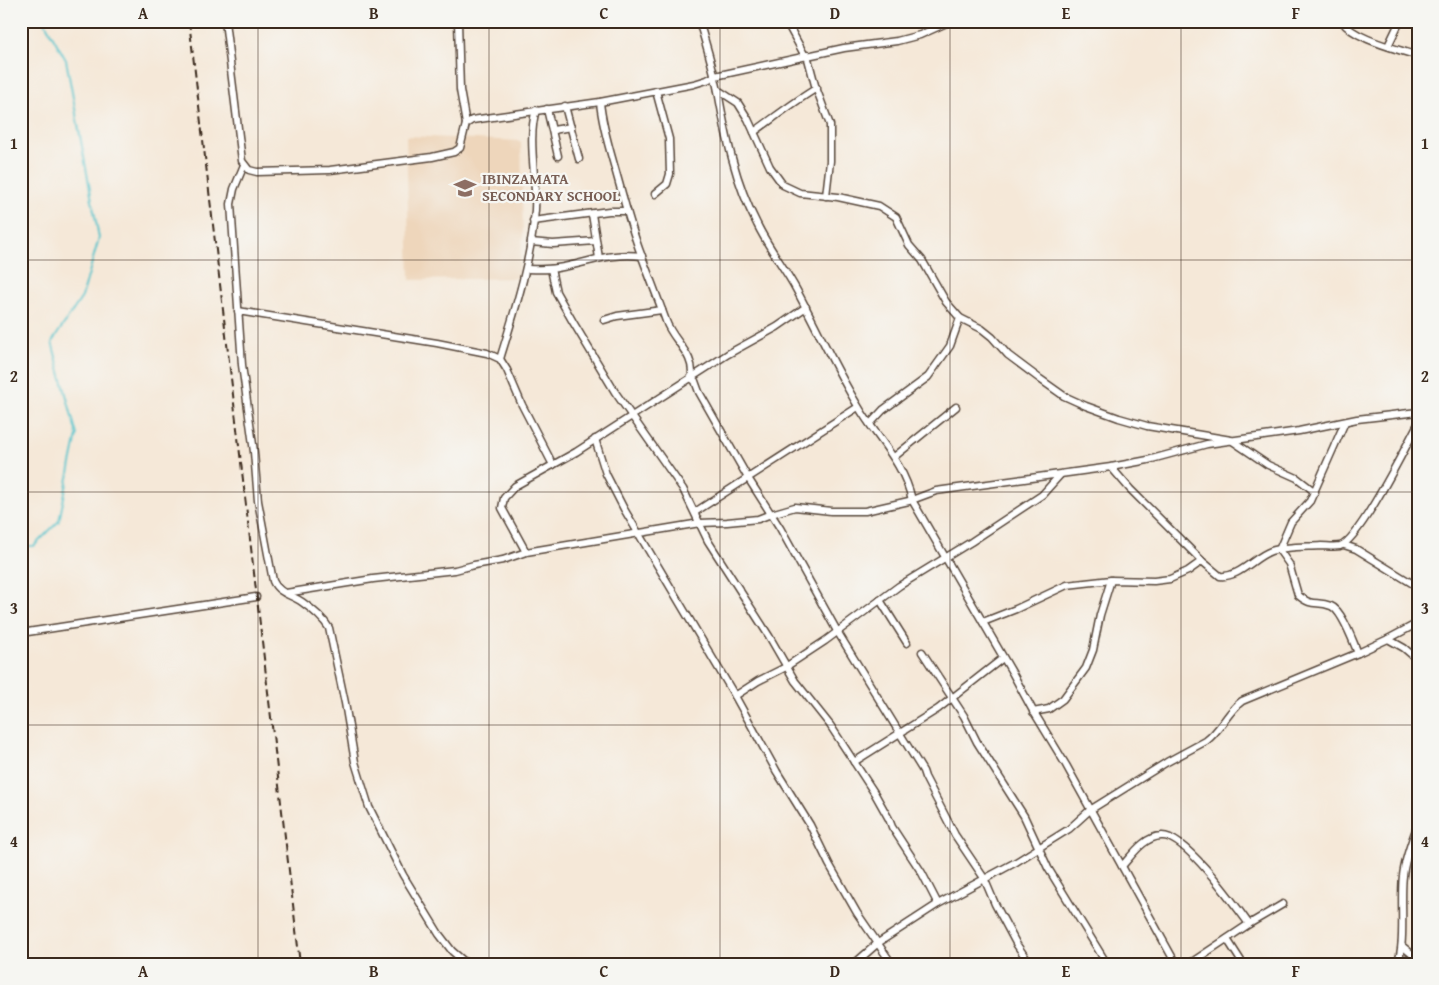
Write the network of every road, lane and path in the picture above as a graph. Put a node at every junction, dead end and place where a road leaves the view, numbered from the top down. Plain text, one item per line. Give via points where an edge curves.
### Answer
1 (225, 21) edge
2 (458, 21) edge
3 (699, 21) edge
4 (786, 21) edge
5 (951, 21) edge
6 (1342, 21) edge
7 (1400, 21) edge
8 (1388, 46) junction
9 (806, 55) junction
10 (1418, 56) edge
11 (714, 76) junction
12 (816, 88) junction
13 (718, 90) junction
14 (656, 91) junction
15 (600, 102) junction
16 (565, 106) junction
17 (547, 109) junction
18 (536, 110) junction
19 (466, 124) junction
20 (571, 127) junction
21 (553, 130) junction
22 (754, 132) junction
23 (558, 156) dead end
24 (579, 159) dead end
25 (244, 165) junction
26 (655, 194) dead end
27 (826, 196) junction
28 (627, 211) junction
29 (592, 214) junction
30 (533, 221) junction
31 (596, 241) junction
32 (531, 242) junction
33 (642, 256) junction
34 (599, 258) junction
35 (526, 269) junction
36 (551, 269) junction
37 (806, 307) junction
38 (662, 310) junction
39 (238, 311) junction
40 (960, 318) junction
41 (604, 320) dead end
42 (500, 359) junction
43 (691, 378) junction
44 (858, 407) junction
45 (956, 407) dead end
46 (1418, 412) edge
47 (632, 415) junction
48 (1345, 422) junction
49 (870, 424) junction
50 (1418, 424) edge
51 (595, 439) junction
52 (1231, 440) junction
53 (894, 457) junction
54 (553, 465) junction
55 (1111, 468) junction
56 (1060, 475) junction
57 (748, 478) junction
58 (1315, 492) junction
59 (912, 500) junction
60 (695, 512) junction
61 (771, 514) junction
62 (700, 522) junction
63 (639, 533) junction
64 (1344, 544) junction
65 (1279, 550) junction
66 (526, 552) junction
67 (945, 557) junction
68 (1202, 561) junction
69 (1111, 580) junction
70 (1418, 587) edge
71 (286, 593) junction
72 (256, 596) dead end
73 (880, 600) junction
74 (982, 622) junction
75 (1418, 623) edge
76 (837, 631) junction
77 (21, 633) edge
78 (1388, 640) junction
79 (907, 643) dead end
80 (922, 652) dead end
81 (1358, 653) junction
82 (1003, 658) junction
83 (1418, 660) edge
84 (788, 666) junction
85 (735, 696) junction
86 (952, 699) junction
87 (1033, 712) junction
88 (900, 732) junction
89 (854, 762) junction
90 (1090, 810) junction
91 (1418, 824) edge
92 (1038, 848) junction
93 (1122, 866) junction
94 (984, 878) junction
95 (938, 904) junction
96 (1283, 904) dead end
97 (1249, 924) junction
98 (1227, 939) junction
99 (878, 944) junction
100 (1402, 946) junction
101 (1418, 959) edge
102 (467, 964) edge
103 (854, 964) edge
104 (892, 964) edge
105 (1030, 964) edge
106 (1107, 964) edge
107 (1176, 964) edge
108 (1189, 964) edge
109 (1243, 964) edge
110 (1397, 964) edge

1 - 25 street
2 - 19 street via 460,90
3 - 11 street
4 - 9 street
5 - 9 street via 897,41
6 - 8 street via 1356,33
7 - 8 street
8 - 10 street
9 - 11 street
9 - 12 street
11 - 13 street
11 - 14 street via 694,84
12 - 22 street
12 - 27 street via 830,125
13 - 22 street via 738,103
13 - 37 street via 722,120 739,183 756,224
14 - 15 street
14 - 26 street via 668,140 670,174 667,184
15 - 16 street
15 - 28 street via 604,130
16 - 17 street
16 - 20 street
17 - 18 street
17 - 21 street
18 - 19 street via 472,120
18 - 30 street via 532,132 536,190
19 - 25 street via 460,148 432,157 330,170 264,172 251,171
20 - 21 street
20 - 24 street
21 - 23 street
22 - 27 street via 770,167 783,185 800,193
25 - 39 street via 231,204
27 - 40 street via 879,206 896,217 909,245
28 - 29 street
28 - 33 street
29 - 30 street
29 - 31 street
30 - 32 street
31 - 32 street
31 - 34 street
32 - 35 street
33 - 34 street via 627,254
33 - 38 street
34 - 36 street
35 - 36 street
35 - 42 street
36 - 47 street via 560,300
37 - 43 street
37 - 44 street
38 - 41 street
38 - 43 street via 668,328 688,360
39 - 42 street via 467,348
39 - 71 street via 258,500 273,581
40 - 49 street via 950,346 928,377 883,410
40 - 52 street via 982,329 1040,380 1086,406 1147,426
42 - 54 street
43 - 47 street
43 - 57 street
44 - 49 street
44 - 57 street
45 - 53 street
46 - 48 street
47 - 51 street
47 - 60 street
48 - 52 street
48 - 58 street
49 - 53 street
50 - 64 street via 1369,512 1352,538
51 - 54 street
51 - 63 street via 606,474
52 - 55 street
52 - 58 street via 1262,461 1298,478
53 - 59 street via 908,483
54 - 66 street via 516,486 504,498 502,508
55 - 56 street
55 - 68 street
56 - 59 street via 962,486
56 - 67 street via 1042,495
57 - 60 street
57 - 61 street
58 - 65 street via 1305,509 1291,522
59 - 61 street via 865,511 795,507
59 - 67 street
60 - 62 street
61 - 62 street via 758,519
61 - 76 street
62 - 63 street
62 - 84 street via 708,541
63 - 66 street
63 - 85 street
64 - 65 street
64 - 70 street
65 - 68 street via 1223,577
65 - 81 street via 1289,564 1298,595 1313,604 1334,608
66 - 71 street via 455,570 388,576
67 - 73 street
67 - 74 street
68 - 69 street via 1170,579
69 - 74 street via 1067,584
69 - 87 street via 1086,668 1063,700 1049,709
71 - 102 street via 302,602 329,628 355,762 369,807 403,875 438,934
72 - 77 street
73 - 76 street
73 - 79 street
74 - 82 street
75 - 78 street
76 - 84 street
76 - 88 street
78 - 81 street
78 - 83 street
80 - 86 street
81 - 90 street via 1242,701 1230,711 1209,739
82 - 86 street
82 - 87 street
84 - 85 street
84 - 89 street
85 - 99 street
86 - 88 street
86 - 92 street via 1024,816
87 - 90 street
88 - 89 street
88 - 94 street via 955,835
89 - 95 street
90 - 92 street via 1069,829
90 - 93 street
91 - 100 street via 1409,845 1403,877
92 - 94 street
92 - 106 street
93 - 97 street via 1143,843 1162,835 1174,838 1216,881
93 - 107 street
94 - 95 street
94 - 105 street via 1017,945
95 - 99 street
96 - 97 street
97 - 98 street
98 - 108 street
98 - 109 street
99 - 103 street
99 - 104 street
100 - 101 street
100 - 110 street

